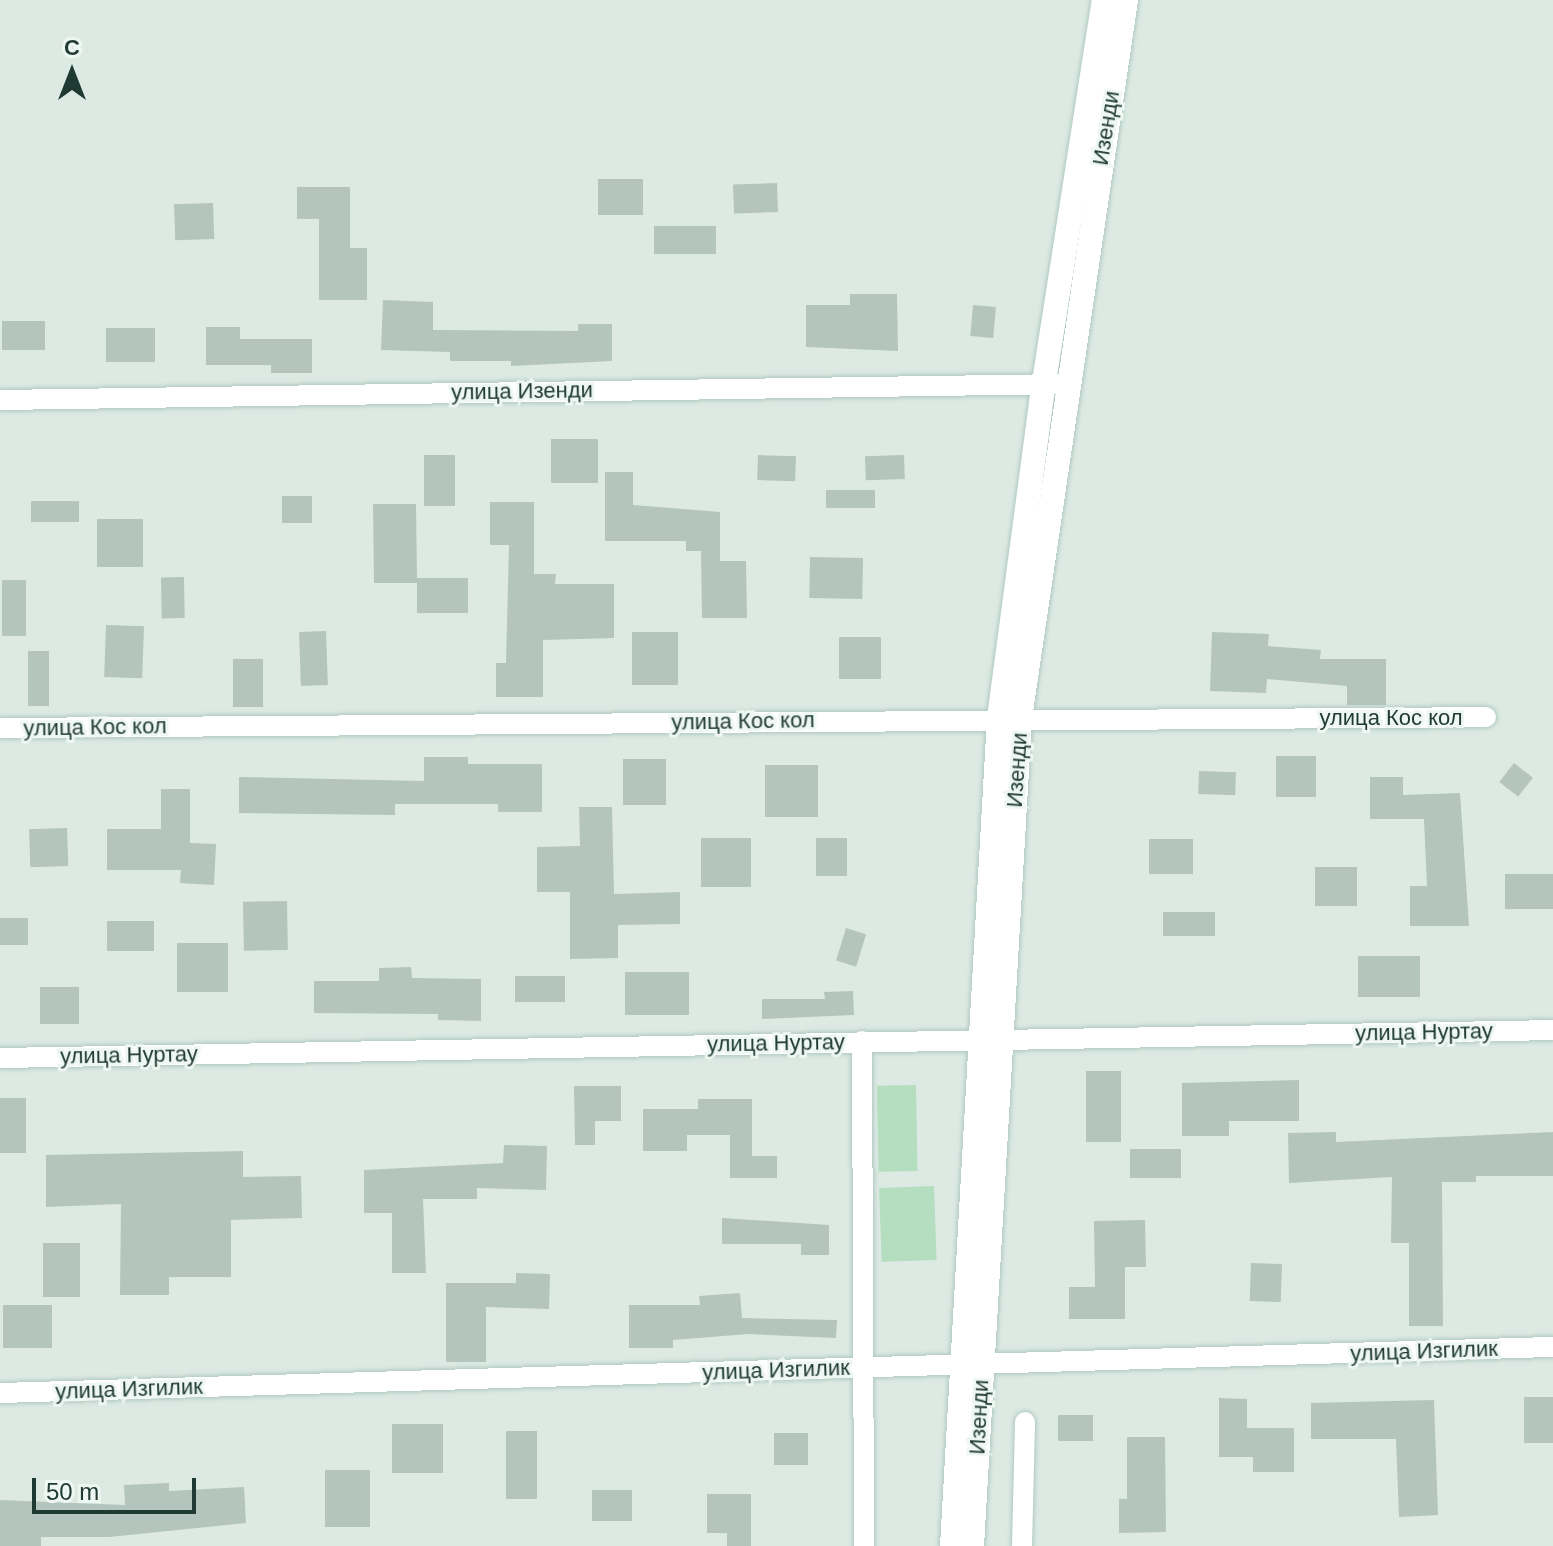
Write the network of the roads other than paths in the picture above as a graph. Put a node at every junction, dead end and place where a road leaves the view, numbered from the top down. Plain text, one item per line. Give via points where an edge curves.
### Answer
1 (1104, 0) edge
2 (1126, 0) edge
3 (1055, 383) junction
4 (0, 400) edge
5 (1486, 717) dead end
6 (1010, 718) junction
7 (0, 728) edge
8 (1553, 1030) edge
9 (989, 1039) junction
10 (862, 1041) junction
11 (0, 1058) edge
12 (1553, 1347) edge
13 (971, 1364) junction
14 (861, 1367) junction
15 (0, 1393) edge
16 (1025, 1422) dead end
17 (864, 1546) edge
18 (952, 1546) edge
19 (972, 1546) edge
20 (1022, 1546) edge

1 - 3 street, Изенди
2 - 3 street, Изенди
3 - 4 street, улица Изенди
3 - 6 street, Изенди
5 - 6 street, улица Кос кол
6 - 7 street, улица Кос кол
6 - 9 street, Изенди
8 - 9 street, улица Нуртау
9 - 10 street, улица Нуртау
9 - 13 street, Изенди
10 - 11 street, улица Нуртау
10 - 14 street
12 - 13 street, улица Изгилик
13 - 14 street, улица Изгилик
13 - 18 street, Изенди
13 - 19 street, Изенди
14 - 15 street, улица Изгилик
14 - 17 street
16 - 20 street

